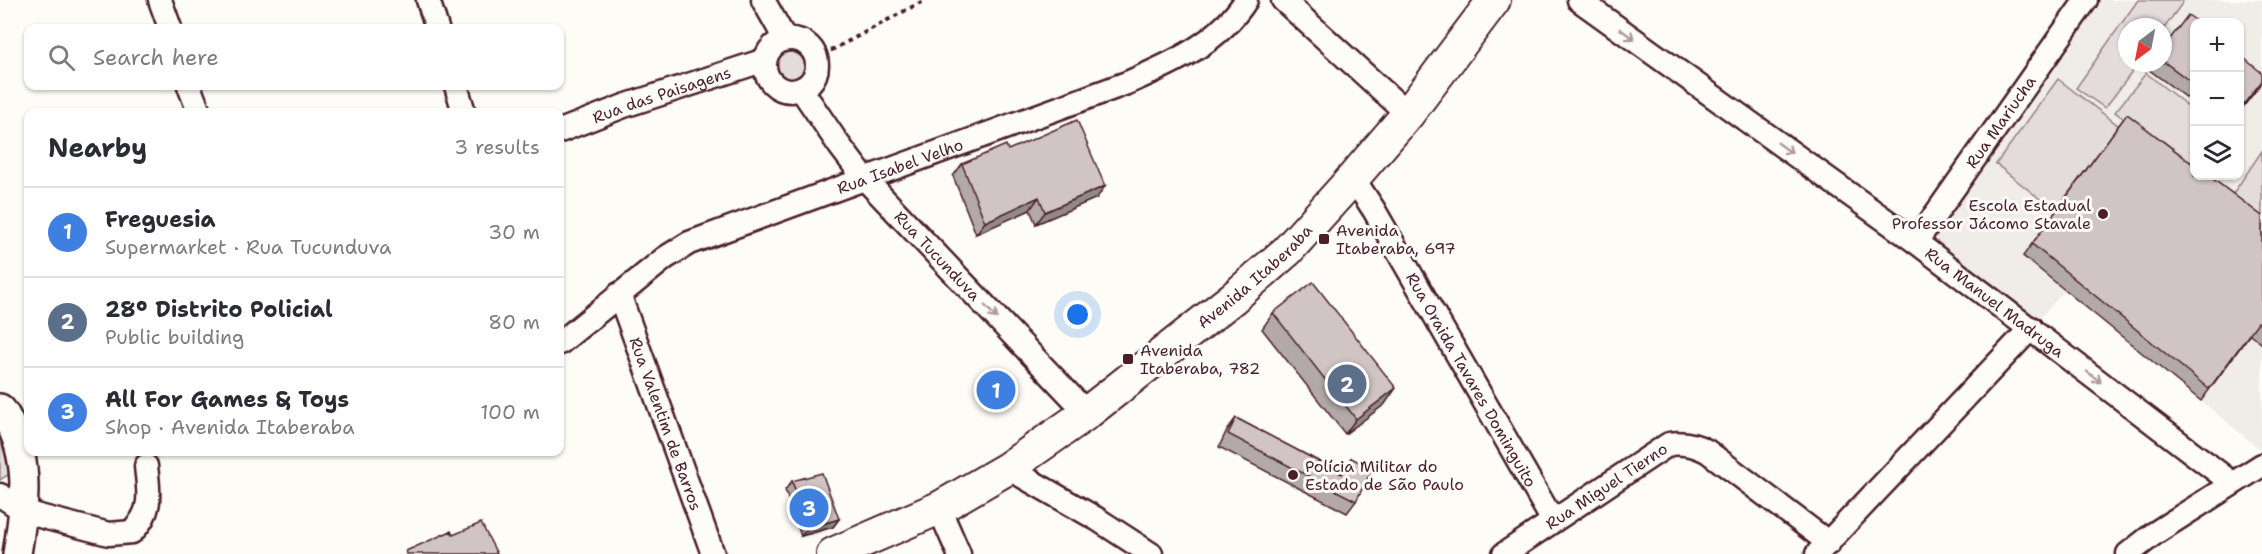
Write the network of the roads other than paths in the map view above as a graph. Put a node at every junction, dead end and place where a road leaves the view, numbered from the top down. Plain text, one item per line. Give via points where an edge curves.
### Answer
1 (160, 0) edge
2 (428, 0) edge
3 (763, 0) edge
4 (1246, 0) edge
5 (1283, 0) edge
6 (1494, 0) edge
7 (1579, 0) edge
8 (2086, 0) edge
9 (169, 24) edge
10 (436, 24) edge
11 (786, 39) junction
12 (765, 60) junction
13 (801, 88) junction
14 (191, 90) edge
15 (457, 90) edge
16 (197, 108) edge
17 (463, 108) edge
18 (1408, 114) junction
19 (564, 129) edge
20 (864, 178) junction
21 (1353, 178) junction
22 (1916, 242) junction
23 (619, 294) junction
24 (2031, 328) junction
25 (564, 341) edge
26 (0, 408) edge
27 (1087, 414) junction
28 (2262, 465) edge
29 (147, 466) dead end
30 (1008, 468) junction
31 (2232, 483) junction
32 (0, 495) edge
33 (939, 508) junction
34 (24, 511) junction
35 (1553, 521) junction
36 (1823, 549) edge
37 (17, 554) edge
38 (713, 554) edge
39 (832, 554) edge
40 (959, 554) edge
41 (1151, 554) edge
42 (1504, 554) edge
43 (2128, 554) edge

1 - 9 street
2 - 10 street
3 - 11 street
4 - 20 street, Rua Isabel Velho via 1211,38 1178,61
5 - 18 street
6 - 18 main road, Avenida Itaberaba
7 -> 22 street, Rua Manuel Madruga
8 - 22 street, Rua Mariucha
11 - 12 street via 771,48
11 - 13 street via 801,42 816,61 814,77
12 - 13 street via 766,73 776,86 784,90
12 - 19 street, Rua das Paisagens
13 - 20 street, Rua Tucunduva
14 - 16 street
15 - 17 street
18 - 21 main road, Avenida Itaberaba
20 - 23 street, Rua Isabel Velho via 689,243
20 -> 27 street, Rua Tucunduva
21 - 27 main road, Avenida Itaberaba via 1287,251
21 - 35 street, Rua Oraida Tavares Dominguito
22 - 24 street, Rua Manuel Madruga
23 - 25 street, Rua Isabel Velho
23 - 38 street, Rua Valentim de Barros
24 -> 31 street, Rua Manuel Madruga
24 - 36 street
26 - 34 street via 24,462
27 - 30 main road, Avenida Itaberaba
28 - 31 street
29 - 34 street via 149,497 143,520 132,532 109,534
30 - 33 main road, Avenida Itaberaba
30 - 41 street
31 - 43 street
32 - 34 street
33 - 39 main road, Avenida Itaberaba
33 - 40 street
34 - 37 street
35 - 36 street, Rua Miguel Tierno via 1669,444 1681,442 1707,451
35 - 42 street, Rua Miguel Tierno

